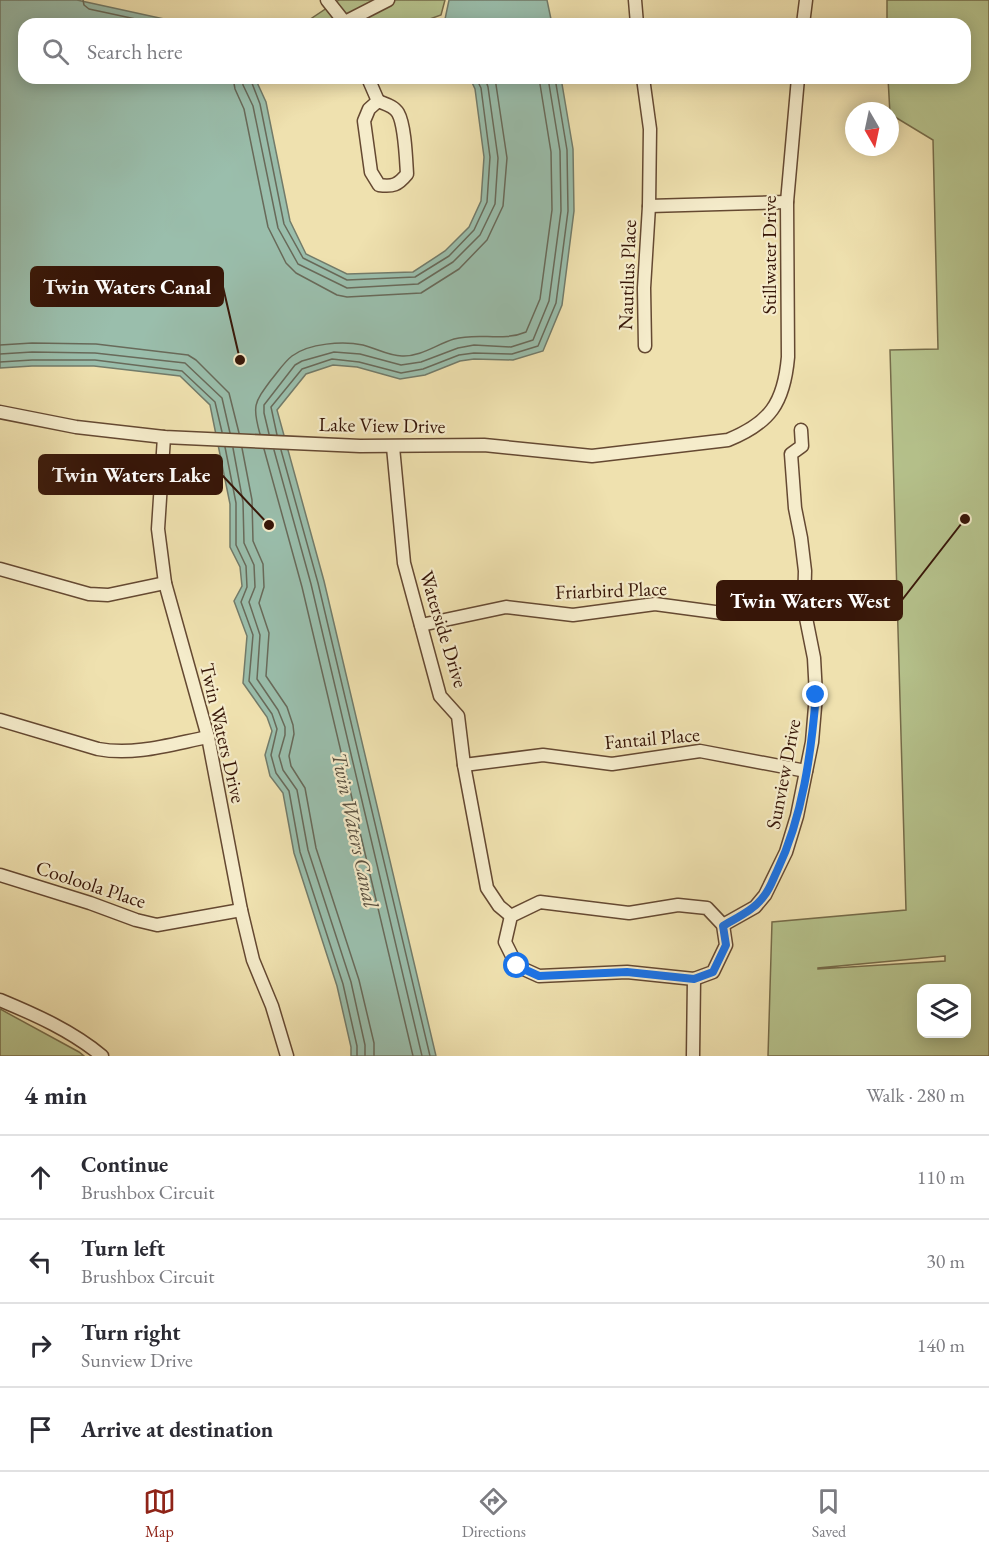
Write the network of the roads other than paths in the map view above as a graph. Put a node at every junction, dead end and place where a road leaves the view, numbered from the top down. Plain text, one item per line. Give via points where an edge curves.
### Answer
1 (327, 0) edge
2 (388, 0) edge
3 (635, 0) edge
4 (806, 0) edge
5 (342, 18) edge
6 (355, 18) edge
7 (636, 18) edge
8 (804, 18) edge
9 (371, 84) edge
10 (644, 84) edge
11 (797, 84) edge
12 (378, 101) junction
13 (787, 202) junction
14 (649, 206) junction
15 (645, 346) dead end
16 (0, 412) edge
17 (760, 424) joint
18 (801, 430) dead end
19 (164, 437) junction
20 (393, 447) junction
21 (0, 569) edge
22 (165, 583) junction
23 (804, 608) junction
24 (421, 626) junction
25 (0, 720) edge
26 (208, 737) junction
27 (464, 765) junction
28 (806, 771) junction
29 (0, 875) edge
30 (241, 910) junction
31 (511, 916) junction
32 (723, 926) junction
33 (694, 979) junction
34 (0, 1000) edge
35 (281, 1033) junction
36 (102, 1056) edge
37 (277, 1056) edge
38 (287, 1056) edge
39 (693, 1056) edge

1 - 5 street
2 - 6 street
3 - 7 street
4 - 8 street
9 - 12 street
10 - 14 street, Nautilus Place via 650,129
11 - 13 street, Stillwater Drive
12 - 12 street via 398,113 404,137 407,174 392,187 379,185 371,172 364,121
13 - 14 street, Nautilus Place
13 - 17 street, Stillwater Drive via 787,377
14 - 15 street, Nautilus Place
16 - 19 street, Lake View Drive via 76,427
17 - 20 street, Lake View Drive via 728,440 592,456 484,445
18 - 23 street, Sunview Drive via 802,446 791,454 805,571
19 - 20 street, Lake View Drive
19 - 22 street, Twin Waters Drive via 158,529
20 - 24 street, Waterside Drive via 404,563
21 - 22 street via 89,594
22 - 26 street, Twin Waters Drive
23 - 24 street, Friarbird Place via 722,613 655,604 573,615 506,608
23 - 28 street, Sunview Drive via 814,658 816,695
24 - 27 street, Waterside Drive via 440,696 458,716
25 - 26 street via 113,752
26 - 30 street, Twin Waters Drive
27 - 28 street, Fantail Place via 543,755 612,764 700,751
27 - 31 street, Waterside Drive via 487,888
28 - 32 street, Sunview Drive via 786,852 765,895 754,907
29 - 30 street, Cooloola Place via 157,925
30 - 35 street, Twin Waters Drive via 253,960
31 - 32 street via 540,902 629,914 678,904 707,908
31 - 33 street via 505,942 517,966 539,976 627,972
32 - 33 street via 726,945 713,972
33 - 39 street
34 - 36 street via 46,1020
35 - 37 street
35 - 38 street, Twin Waters Drive

